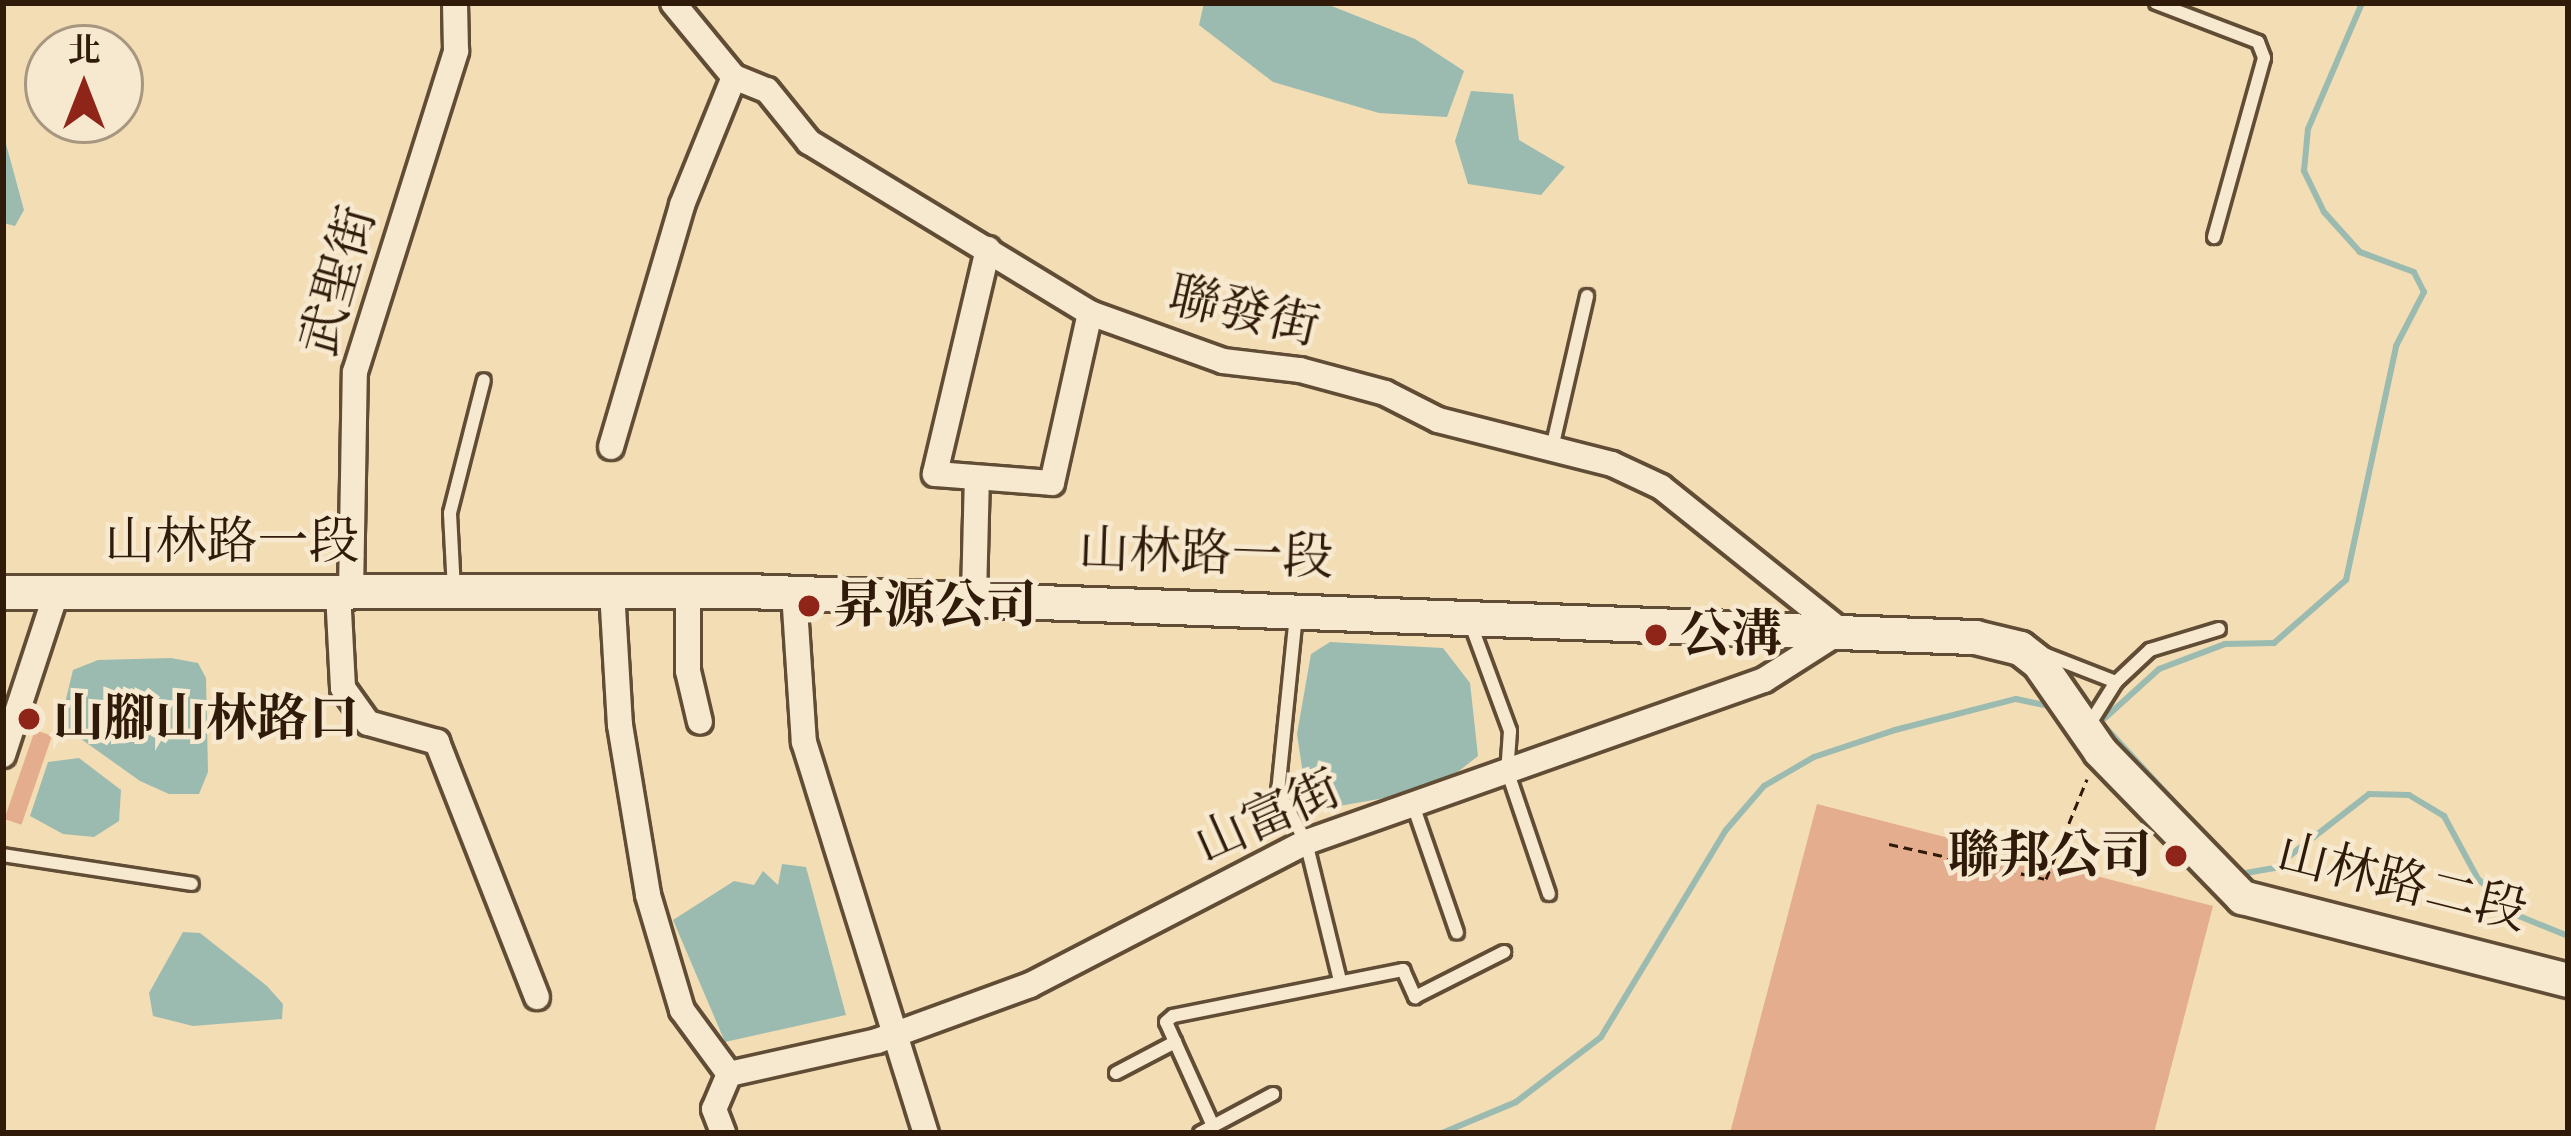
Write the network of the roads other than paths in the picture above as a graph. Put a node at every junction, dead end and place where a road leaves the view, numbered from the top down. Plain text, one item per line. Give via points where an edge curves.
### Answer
1 (455, 3) edge
2 (673, 3) edge
3 (2156, 3) edge
4 (734, 77) junction
5 (2214, 237) dead end
6 (988, 249) junction
7 (1587, 296) dead end
8 (1090, 313) junction
9 (484, 380) dead end
10 (610, 447) dead end
11 (1552, 448) junction
12 (977, 478) junction
13 (612, 591) junction
14 (688, 591) junction
15 (3, 592) edge
16 (344, 592) junction
17 (454, 592) junction
18 (794, 592) junction
19 (56, 594) junction
20 (974, 597) junction
21 (1296, 608) junction
22 (1467, 615) junction
23 (2219, 628) dead end
24 (1841, 631) junction
25 (2029, 656) junction
26 (2116, 682) junction
27 (700, 722) dead end
28 (2091, 725) junction
29 (3, 755) edge
30 (1507, 770) junction
31 (1412, 804) junction
32 (1306, 842) junction
33 (3, 855) edge
34 (192, 884) dead end
35 (1549, 894) dead end
36 (1457, 933) dead end
37 (1504, 952) dead end
38 (1340, 980) junction
39 (2568, 980) edge
40 (537, 997) dead end
41 (893, 1035) junction
42 (1174, 1042) junction
43 (1116, 1073) dead end
44 (729, 1074) junction
45 (1274, 1094) dead end
46 (1206, 1130) edge
47 (723, 1133) edge
48 (926, 1133) edge

1 - 16 street, 武聖街 via 456,51 355,372
2 - 4 street, 聯發街
3 - 5 lane via 2258,42 2264,58
4 - 6 street, 聯發街 via 767,90 809,142
4 - 10 street via 660,271
6 - 8 street, 聯發街
6 - 12 street via 935,474
7 - 11 lane
8 - 11 street, 聯發街 via 1222,361 1300,370 1385,393 1438,420
8 - 12 street via 1052,483
9 - 17 lane via 450,513
11 - 24 street, 聯發街 via 1660,487
12 - 20 street
13 - 14 main road, 山林路一段
13 - 17 main road, 山林路一段
13 - 44 street via 620,725 648,895 682,1010
14 - 18 main road, 山林路一段
14 - 27 street via 688,671
15 - 19 main road, 山林路一段
16 - 17 main road, 山林路一段
16 - 19 main road, 山林路一段
16 - 40 street, 武聖街 via 343,688 368,723 437,742
18 - 20 main road, 山林路一段
18 - 41 street via 805,742
19 - 29 street
20 - 21 main road, 山林路一段
21 - 22 main road, 山林路一段
21 - 32 lane via 1278,791
22 - 24 main road, 山林路一段
22 - 30 lane via 1510,730
23 - 26 lane via 2150,650
24 - 25 main road, 山林路一段 via 1975,637
24 - 30 street, 山富街 via 1765,680
25 - 26 lane via 2050,651
25 - 28 main road, 山林路二段
26 - 28 lane
28 - 39 main road, 山林路二段 via 2242,897
30 - 31 street, 山富街
30 - 35 lane
31 - 32 street, 山富街
31 - 36 lane
32 - 38 lane
32 - 41 street, 山富街 via 1030,985
33 - 34 lane
37 - 38 lane via 1415,997 1403,970
38 - 42 lane via 1173,1016 1166,1022
41 - 44 street, 山富街
41 - 48 street
42 - 43 lane
42 - 46 lane
44 - 47 street via 715,1109
45 - 46 lane

